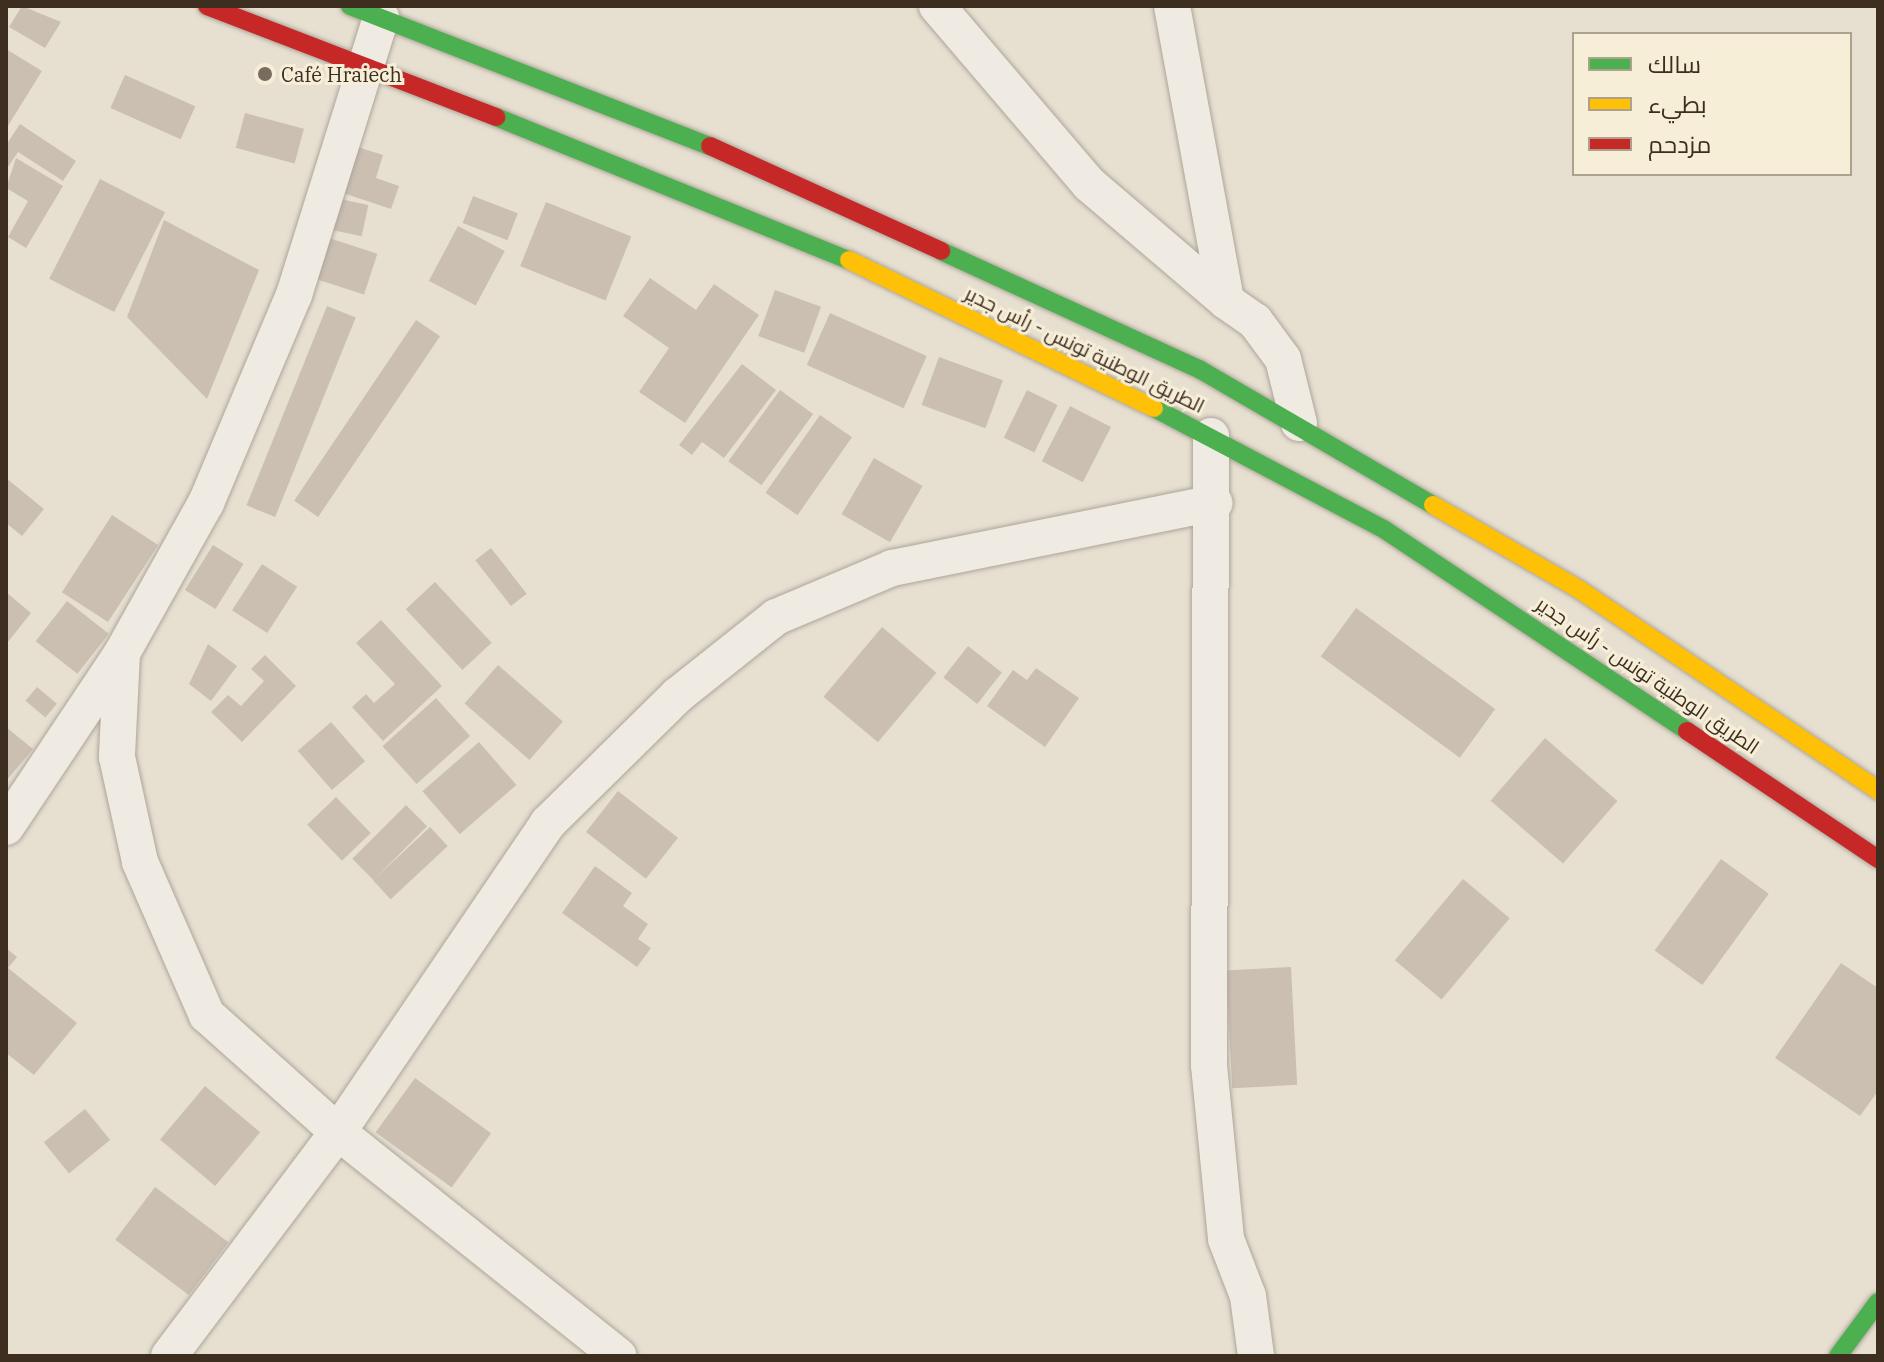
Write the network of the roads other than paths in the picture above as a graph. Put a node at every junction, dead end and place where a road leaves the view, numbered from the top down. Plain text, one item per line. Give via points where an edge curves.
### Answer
1 (207, 6) edge
2 (937, 6) edge
3 (1172, 6) edge
4 (366, 12) edge
5 (367, 64) junction
6 (1226, 301) junction
7 (1299, 423) junction
8 (1211, 436) junction
9 (1215, 503) junction
10 (122, 653) junction
11 (1878, 790) edge
12 (6, 827) edge
13 (1878, 859) edge
14 (338, 1132) junction
15 (1878, 1302) edge
16 (169, 1356) edge
17 (619, 1356) edge
18 (1256, 1356) edge
19 (1838, 1356) edge

1 - 5 main road, الطريق الوطنية تونس - رأس جدير
2 - 6 street via 1089,184
3 - 6 street
4 - 5 street
4 - 7 main road, الطريق الوطنية تونس - رأس جدير via 904,229
5 - 8 main road, الطريق الوطنية تونس - رأس جدير via 871,270
5 - 10 street via 288,309 206,503
6 - 7 street via 1255,321 1283,359
7 - 11 main road, الطريق الوطنية تونس - رأس جدير via 1580,590
8 - 9 street
8 - 13 main road, الطريق الوطنية تونس - رأس جدير via 1385,530
9 - 14 street via 892,568 776,617 678,695 548,823
9 - 18 street via 1209,1065 1226,1239 1248,1296
10 - 12 street
10 - 14 street via 117,757 140,862 207,1015
14 - 16 street
14 - 17 street
15 - 19 main road

